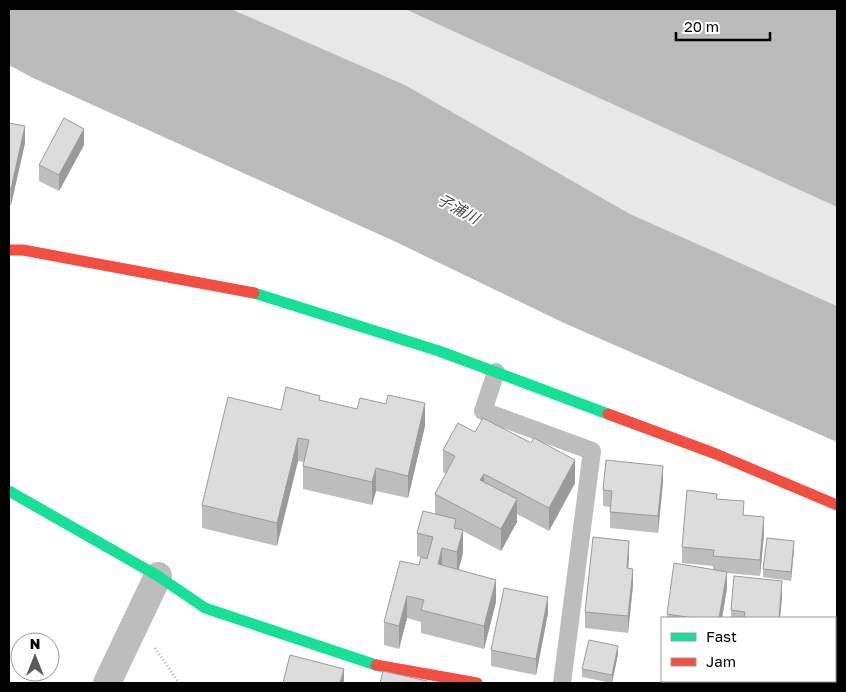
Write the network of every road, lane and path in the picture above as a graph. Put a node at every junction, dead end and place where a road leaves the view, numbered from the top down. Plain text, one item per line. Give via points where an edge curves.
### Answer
1 (9, 250) edge
2 (496, 372) junction
3 (9, 491) edge
4 (837, 505) edge
5 (158, 576) junction
6 (137, 621) junction
7 (762, 682) edge
8 (107, 683) edge
9 (179, 683) edge
10 (477, 683) edge
11 (562, 683) edge
12 (746, 683) edge

1 - 2 street via 24,250 248,291
2 - 4 street via 716,454
2 - 11 lane via 483,411 592,451
3 - 5 street
5 - 6 street
5 - 10 street via 205,608 370,664
6 - 8 street
6 - 9 path
7 - 12 street

